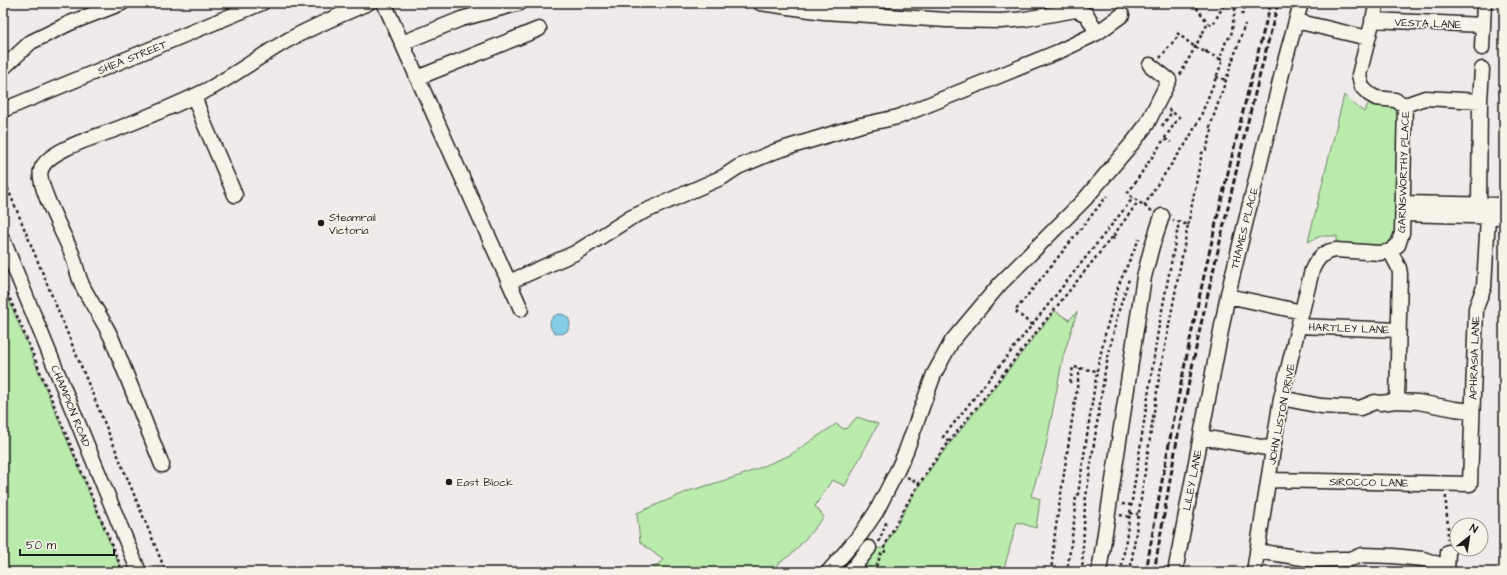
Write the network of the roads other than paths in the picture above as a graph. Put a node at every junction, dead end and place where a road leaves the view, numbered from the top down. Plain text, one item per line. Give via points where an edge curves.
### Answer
1 (122, 3) edge
2 (262, 3) edge
3 (368, 3) edge
4 (384, 3) edge
5 (520, 3) edge
6 (760, 3) edge
7 (1301, 3) edge
8 (1377, 3) edge
9 (1484, 3) edge
10 (1122, 15) dead end
11 (1372, 20) junction
12 (1296, 21) junction
13 (1483, 25) junction
14 (539, 28) dead end
15 (1097, 33) junction
16 (1368, 38) junction
17 (402, 43) junction
18 (1482, 48) dead end
19 (1154, 62) road end
20 (3, 68) edge
21 (1482, 69) dead end
22 (418, 78) junction
23 (194, 96) junction
24 (1480, 101) junction
25 (1404, 105) junction
26 (3, 110) edge
27 (235, 195) dead end
28 (1479, 205) junction
29 (1504, 206) edge
30 (1403, 208) junction
31 (1155, 215) dead end
32 (1488, 217) junction
33 (1504, 217) edge
34 (3, 240) edge
35 (1390, 251) junction
36 (510, 282) junction
37 (1228, 296) junction
38 (521, 309) dead end
39 (1301, 319) junction
40 (1398, 330) junction
41 (1281, 398) junction
42 (1397, 401) junction
43 (1471, 411) junction
44 (1201, 437) junction
45 (1273, 449) junction
46 (162, 465) dead end
47 (1268, 480) junction
48 (1470, 484) joint
49 (869, 548) dead end
50 (1257, 551) junction
51 (1448, 552) road end
52 (1447, 570) edge
53 (139, 572) edge
54 (828, 572) edge
55 (850, 572) edge
56 (1099, 572) edge
57 (1175, 572) edge
58 (1254, 572) edge

1 - 20 street via 70,23 31,42
2 - 26 street, SHEA STREET
3 - 23 street via 307,30
4 - 17 street
5 - 17 street via 461,19
6 - 15 street via 824,12 946,20 1001,21 1076,10 1088,15
7 - 12 street, THAMES PLACE
8 - 11 street
9 - 13 street
10 - 15 street
11 - 13 street, VESTA LANE
11 - 16 street
12 - 16 street
12 - 37 street, THAMES PLACE
13 - 18 street
14 - 22 street
15 - 36 street via 1053,54 898,117 861,125 776,151 738,167 723,177 632,217 575,253
16 - 25 street via 1359,75 1362,87 1374,97 1392,99
17 - 22 street
19 - 54 street via 1170,80 1148,124 1085,199 1008,275 957,335 934,374 906,451 876,512 861,534
21 - 24 street
22 - 36 street
23 - 27 street
23 - 46 street via 61,151 48,159 41,169 40,176 83,288 112,339
24 - 25 street via 1425,98
24 - 28 street
25 - 30 street, GARNSWORTHY PLACE
28 - 29 street
28 - 30 street
28 - 32 street
30 - 32 street
30 - 35 street, GARNSWORTHY PLACE via 1401,238
31 - 56 street
32 - 33 street
32 - 43 street, APHRASIA LANE via 1484,286 1476,308
34 - 53 street, CHAMPION ROAD
35 - 39 street, JOHN LISTON DRIVE via 1380,253 1332,250 1324,254 1318,259 1311,273
35 - 40 street via 1400,272
36 - 38 street
37 - 39 street, HARTLEY LANE
37 - 44 street, THAMES PLACE
39 - 40 street, HARTLEY LANE
39 - 41 street, JOHN LISTON DRIVE
40 - 42 street
41 - 42 street via 1321,406 1362,408 1375,402
41 - 45 street, JOHN LISTON DRIVE
42 - 43 street
43 - 48 street, APHRASIA LANE
44 - 45 street, LILEY LANE
44 - 57 street, LILEY LANE
45 - 47 street, JOHN LISTON DRIVE
47 - 48 street, SIROCCO LANE
47 - 50 street, JOHN LISTON DRIVE
49 - 55 street
50 - 52 street via 1315,560 1347,560 1361,555 1385,555 1415,558
50 - 58 street, JOHN LISTON DRIVE
51 - 52 street

